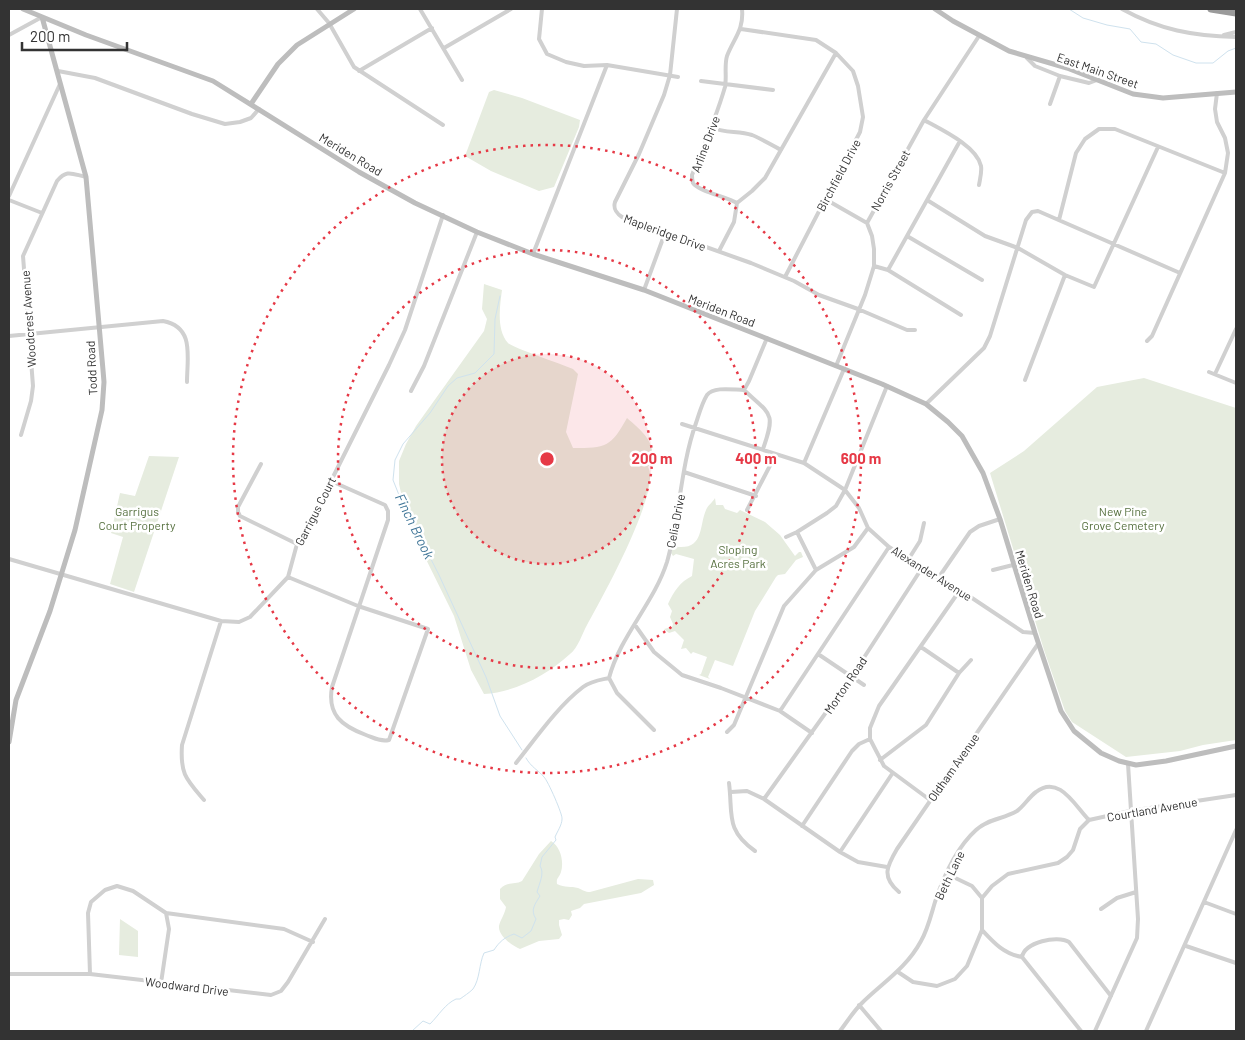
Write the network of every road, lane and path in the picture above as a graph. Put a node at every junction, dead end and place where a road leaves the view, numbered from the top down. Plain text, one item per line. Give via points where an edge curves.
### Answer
1 (23, 9) edge
2 (317, 9) edge
3 (354, 9) edge
4 (420, 9) edge
5 (511, 9) edge
6 (542, 9) edge
7 (677, 9) edge
8 (742, 9) edge
9 (935, 9) edge
10 (1122, 9) edge
11 (1211, 9) edge
12 (1236, 14) edge
13 (42, 17) junction
14 (329, 24) junction
15 (432, 28) junction
16 (741, 29) junction
17 (1236, 32) edge
18 (9, 35) edge
19 (979, 36) junction
20 (1212, 36) junction
21 (1236, 37) edge
22 (444, 48) junction
23 (836, 53) junction
24 (1027, 58) junction
25 (607, 65) junction
26 (58, 71) junction
27 (359, 71) junction
28 (670, 75) junction
29 (1060, 76) junction
30 (678, 77) dead end
31 (462, 80) dead end
32 (1097, 80) junction
33 (701, 81) dead end
34 (60, 83) junction
35 (726, 84) junction
36 (773, 90) dead end
37 (1236, 92) edge
38 (1217, 93) junction
39 (251, 104) junction
40 (1050, 104) dead end
41 (259, 109) junction
42 (924, 120) junction
43 (444, 125) dead end
44 (712, 128) junction
45 (960, 141) junction
46 (1158, 147) junction
47 (781, 150) junction
48 (1225, 173) junction
49 (86, 177) junction
50 (979, 185) dead end
51 (9, 196) edge
52 (9, 200) edge
53 (825, 200) junction
54 (927, 200) junction
55 (737, 203) junction
56 (42, 213) junction
57 (443, 215) junction
58 (1059, 220) junction
59 (867, 223) junction
60 (477, 232) junction
61 (665, 233) junction
62 (906, 236) junction
63 (1114, 244) junction
64 (1018, 248) junction
65 (719, 252) junction
66 (533, 254) junction
67 (874, 266) junction
68 (888, 270) junction
69 (1180, 273) junction
70 (1065, 275) junction
71 (784, 277) junction
72 (982, 280) dead end
73 (644, 290) junction
74 (858, 309) junction
75 (961, 315) dead end
76 (99, 329) junction
77 (1236, 329) edge
78 (916, 330) dead end
79 (29, 334) junction
80 (9, 336) edge
81 (767, 338) junction
82 (1148, 342) dead end
83 (836, 366) junction
84 (844, 369) junction
85 (1208, 372) dead end
86 (1215, 374) junction
87 (1025, 380) dead end
88 (187, 382) dead end
89 (1236, 383) edge
90 (887, 386) junction
91 (744, 390) junction
92 (411, 391) dead end
93 (926, 404) junction
94 (682, 424) dead end
95 (694, 428) junction
96 (21, 435) dead end
97 (763, 449) junction
98 (776, 454) junction
99 (804, 463) junction
100 (260, 464) dead end
101 (684, 472) junction
102 (331, 481) junction
103 (845, 490) junction
104 (756, 496) junction
105 (747, 510) dead end
106 (1000, 519) junction
107 (924, 523) dead end
108 (868, 528) junction
109 (797, 532) junction
110 (786, 537) dead end
111 (297, 544) junction
112 (889, 547) junction
113 (9, 559) edge
114 (908, 560) junction
115 (1013, 565) junction
116 (922, 568) junction
117 (816, 570) junction
118 (992, 570) dead end
119 (62, 573) junction
120 (288, 577) junction
121 (939, 577) junction
122 (960, 590) junction
123 (358, 606) junction
124 (221, 621) junction
125 (635, 625) junction
126 (1034, 633) junction
127 (1038, 644) junction
128 (922, 647) junction
129 (818, 654) junction
130 (971, 660) dead end
131 (959, 673) junction
132 (852, 676) junction
133 (609, 678) junction
134 (864, 685) dead end
135 (746, 698) junction
136 (780, 711) junction
137 (654, 730) dead end
138 (728, 732) dead end
139 (812, 733) junction
140 (870, 739) junction
141 (9, 742) edge
142 (1236, 746) edge
143 (880, 760) junction
144 (516, 763) dead end
145 (1128, 764) junction
146 (892, 774) junction
147 (729, 783) dead end
148 (730, 792) junction
149 (1236, 795) edge
150 (764, 799) junction
151 (204, 800) dead end
152 (930, 800) junction
153 (1130, 811) junction
154 (1089, 820) junction
155 (802, 826) junction
156 (1236, 830) edge
157 (755, 851) dead end
158 (840, 852) junction
159 (887, 867) junction
160 (947, 874) junction
161 (899, 892) dead end
162 (1136, 892) junction
163 (982, 898) junction
164 (1204, 902) junction
165 (1102, 910) dead end
166 (166, 914) junction
167 (1236, 914) edge
168 (325, 919) dead end
169 (982, 930) junction
170 (313, 942) junction
171 (1186, 946) junction
172 (1022, 957) junction
173 (1236, 963) edge
174 (898, 972) junction
175 (9, 974) edge
176 (90, 974) junction
177 (161, 983) junction
178 (1111, 996) junction
179 (859, 1005) junction
180 (840, 1031) edge
181 (881, 1031) edge
182 (1081, 1031) edge
183 (1095, 1031) edge
184 (1146, 1031) edge

1 - 13 main road, Meriden Road
2 - 14 street
3 - 14 main road
4 - 15 street
5 - 22 street
6 - 25 street via 538,39 547,54 584,66
7 - 28 street, Mapleridge Drive
8 - 16 street, Arline Drive
9 - 19 main road, East Main Street
10 - 20 street via 1166,29
11 - 12 highway
13 - 18 street
13 - 26 main road, Todd Road
13 - 39 main road, Meriden Road via 202,76
14 - 27 street
14 - 39 main road via 305,39 278,64
15 - 22 street
15 - 27 street
16 - 23 street, Birchfield Drive via 816,40
16 - 35 street, Arline Drive via 727,58
17 - 20 street
19 - 24 main road, East Main Street
19 - 42 street, Norris Street
20 - 21 street
22 - 31 street
23 - 47 street
23 - 53 street, Birchfield Drive via 853,71 863,117 860,132
24 - 29 street via 1035,66
24 - 32 main road, East Main Street via 1061,66
25 - 28 street
25 - 66 street
26 - 34 main road, Todd Road
26 - 41 street via 95,78 226,124 251,118
27 - 43 street
28 - 30 street
28 - 61 street, Mapleridge Drive via 650,131 614,205 616,213 622,217
29 - 32 street via 1089,83
29 - 40 street
32 - 38 main road, East Main Street via 1133,94 1155,98
33 - 35 street
34 - 49 main road, Todd Road
34 - 51 street
35 - 36 street
35 - 44 street, Arline Drive
37 - 38 main road, East Main Street
38 - 48 street via 1216,120 1228,152
39 - 41 main road, Meriden Road
41 - 57 main road, Meriden Road via 359,172
42 - 45 street
42 - 59 street, Norris Street
44 - 47 street via 752,135
44 - 55 street, Arline Drive via 692,175 693,183
45 - 50 street via 975,153 981,165
45 - 54 street
46 - 48 street
46 - 58 street via 1115,130 1099,129 1085,139 1076,153
46 - 63 street
47 - 55 street via 765,178
48 - 69 street
49 - 56 street, Woodcrest Avenue via 63,174
49 - 76 main road, Todd Road
52 - 56 street
53 - 59 street
53 - 71 street, Birchfield Drive
54 - 62 street
54 - 64 street via 986,236
55 - 65 street via 734,222
56 - 79 street, Woodcrest Avenue via 24,256
57 - 60 main road, Meriden Road
57 - 102 street, Garrigus Court via 405,330
58 - 63 street
58 - 64 street via 1038,211 1032,212 1026,220
59 - 67 street, Norris Street via 872,236
60 - 66 main road, Meriden Road
60 - 92 street
61 - 65 street, Mapleridge Drive
61 - 73 street
62 - 68 street
62 - 72 street
63 - 69 street
63 - 70 street via 1094,287
64 - 70 street
64 - 93 street via 984,348
65 - 71 street, Mapleridge Drive
66 - 73 main road, Meriden Road
67 - 68 street
67 - 74 street, Norris Street
68 - 75 street
69 - 82 street
70 - 87 street
71 - 74 street, Mapleridge Drive via 819,295
73 - 81 main road, Meriden Road
74 - 78 street, Mapleridge Drive via 906,330
74 - 83 street, Norris Street
76 - 79 street
76 - 88 street via 172,323 185,335
76 - 119 main road, Todd Road via 104,382 102,410
77 - 86 street
79 - 80 street
79 - 96 street, Woodcrest Avenue via 33,386
81 - 83 main road, Meriden Road
81 - 91 street
83 - 84 main road, Meriden Road
84 - 90 main road, Meriden Road
84 - 99 street
85 - 86 street
86 - 89 street
90 - 93 main road, Meriden Road
90 - 103 street
91 - 95 street, Celia Drive via 710,392
91 - 97 street via 770,420
93 - 106 main road, Meriden Road via 966,442 983,473
94 - 95 street, Alexander Avenue
95 - 97 street, Alexander Avenue
95 - 101 street, Celia Drive
97 - 98 street, Alexander Avenue
98 - 99 street, Alexander Avenue
98 - 104 street
99 - 103 street, Alexander Avenue
100 - 111 street via 238,512 240,516
101 - 104 street
101 - 125 street, Celia Drive via 666,562
102 - 111 street, Garrigus Court
102 - 123 street via 385,506 388,511 388,520
103 - 108 street, Alexander Avenue via 859,508
103 - 109 street via 836,506
104 - 105 street
106 - 115 main road, Meriden Road
106 - 121 street via 970,532
107 - 114 street via 920,541
108 - 112 street, Alexander Avenue
108 - 117 street via 854,547
109 - 110 street
109 - 117 street
111 - 120 street, Garrigus Court
112 - 114 street, Alexander Avenue
112 - 129 street
113 - 119 street, Garrigus Court
114 - 116 street, Alexander Avenue
115 - 118 street
115 - 126 main road, Meriden Road
116 - 121 street, Alexander Avenue
116 - 132 street, Morton Road
117 - 135 street via 784,606
119 - 124 street, Garrigus Court
119 - 141 main road, Todd Road via 16,700
120 - 123 street
120 - 124 street, Garrigus Court via 250,617 239,622
121 - 122 street, Alexander Avenue
122 - 126 street, Alexander Avenue via 1023,632
122 - 128 street
123 - 123 street via 332,687 332,708 340,721 355,731 389,740 428,629
124 - 151 street via 182,746 181,764 186,779
125 - 133 street, Celia Drive
125 - 135 street via 654,652 682,675
126 - 127 main road, Meriden Road
127 - 145 main road, Meriden Road via 1065,719 1092,747 1111,759
127 - 152 street, Oldham Avenue
128 - 131 street
128 - 140 street via 879,706 870,728
129 - 132 street
129 - 136 street
130 - 131 street
131 - 143 street via 926,725
132 - 134 street
132 - 139 street, Morton Road
133 - 137 street via 617,693
133 - 144 street via 584,686
135 - 136 street
135 - 138 street
136 - 139 street
139 - 150 street, Morton Road
140 - 143 street
140 - 155 street via 852,751
142 - 145 main road, Meriden Road via 1166,761
143 - 146 street
145 - 153 street
146 - 152 street
146 - 158 street
147 - 148 street
148 - 150 street via 747,791
148 - 157 street via 731,819 736,834
149 - 153 street, Courtland Avenue
150 - 155 street
152 - 159 street, Oldham Avenue
153 - 154 street, Courtland Avenue
153 - 162 street
154 - 160 street, Beth Lane via 1061,790 1043,788 1016,812 977,829 963,845
154 - 163 street, Courtland Avenue via 1080,829 1067,857 1058,863 1008,874
155 - 158 street
156 - 164 street
158 - 159 street via 858,862
159 - 161 street via 890,880
160 - 163 street via 972,886
160 - 174 street, Beth Lane via 921,941
162 - 165 street via 1116,898
162 - 178 street via 1137,938
163 - 169 street
164 - 167 street
164 - 171 street
166 - 170 street via 284,929
166 - 176 street via 133,891 117,886 105,890 92,902 88,913
166 - 177 street via 169,929
168 - 170 street, Woodward Drive
169 - 172 street via 1002,950
169 - 174 street via 967,966 955,979 937,986 913,982
170 - 177 street, Woodward Drive via 281,991 271,995
171 - 173 street
171 - 184 street
172 - 178 street via 1030,945 1050,940 1069,942
172 - 182 street
174 - 179 street, Beth Lane
175 - 176 street, Woodward Drive
176 - 177 street, Woodward Drive
178 - 183 street
179 - 180 street, Beth Lane
179 - 181 street

